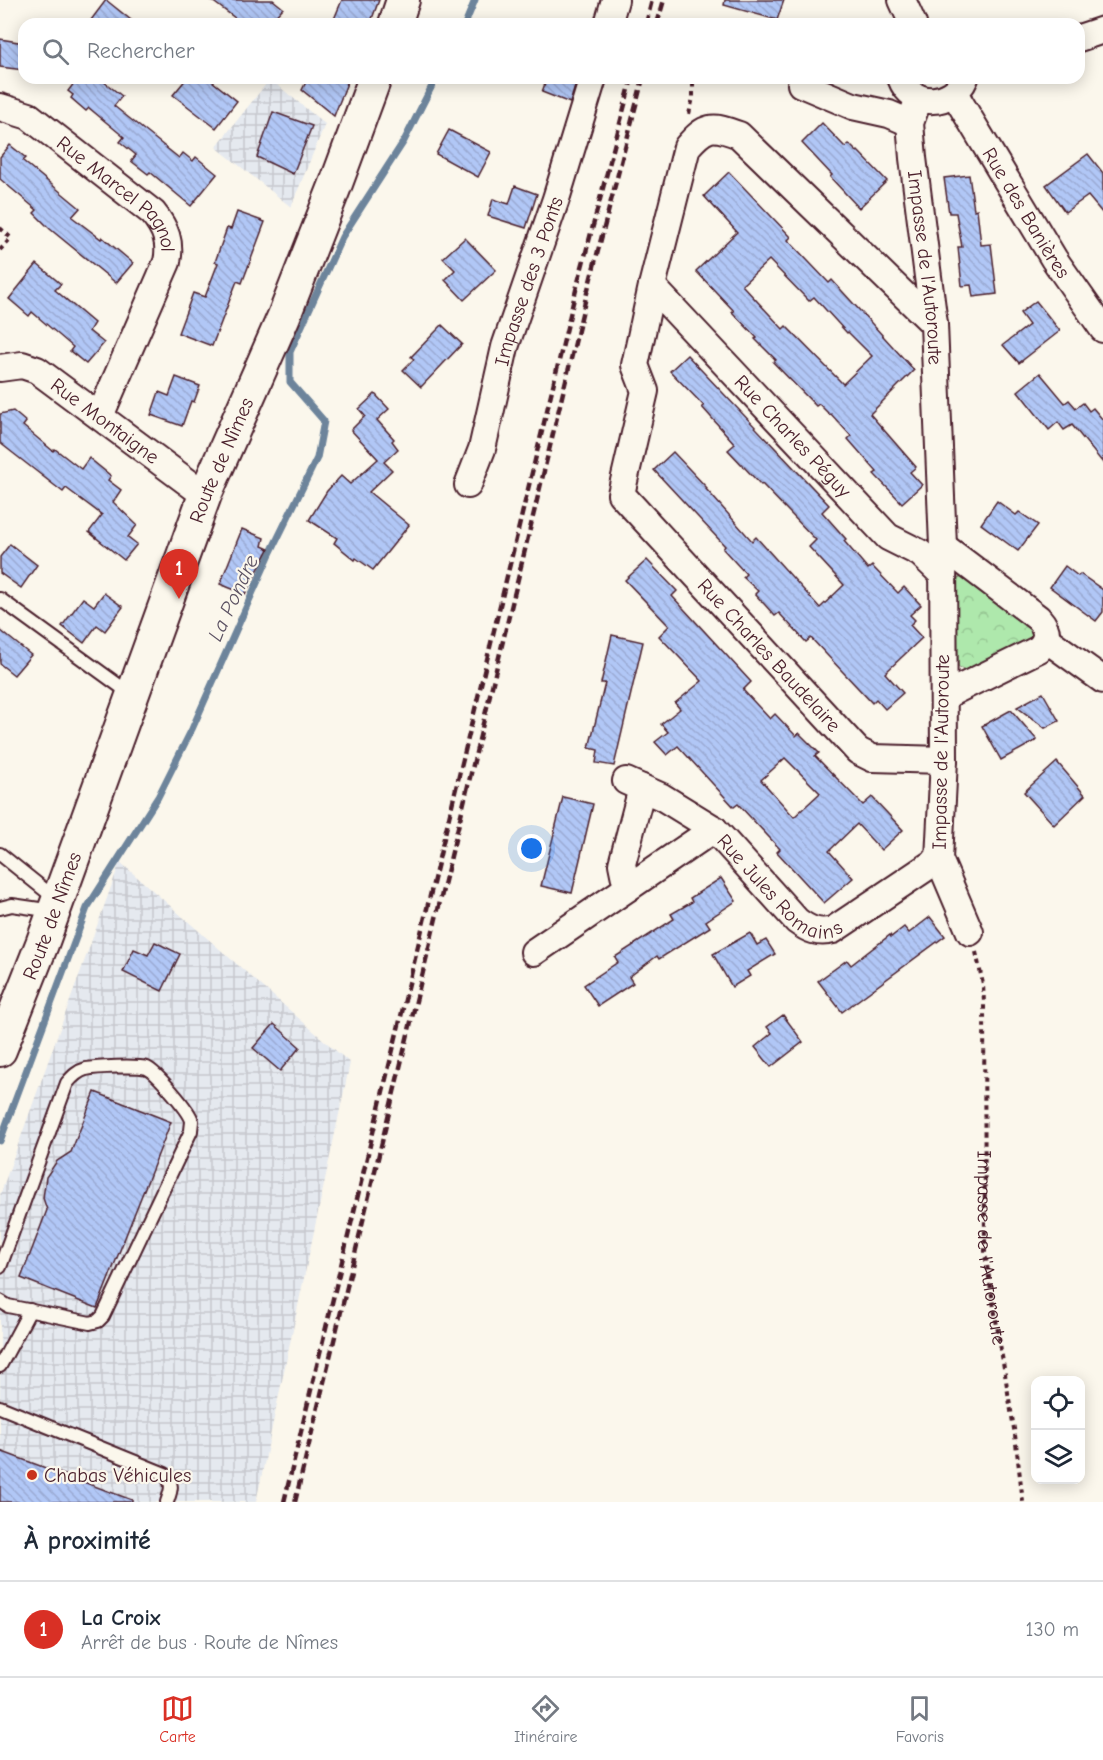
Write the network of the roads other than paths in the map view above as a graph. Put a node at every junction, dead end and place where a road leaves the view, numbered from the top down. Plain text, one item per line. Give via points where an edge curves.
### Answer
1 (403, 0) edge
2 (615, 0) edge
3 (902, 0) edge
4 (397, 18) edge
5 (610, 18) edge
6 (910, 18) edge
7 (1103, 30) edge
8 (1085, 36) edge
9 (373, 84) edge
10 (591, 84) edge
11 (801, 84) dead end
12 (905, 84) edge
13 (959, 86) edge
14 (919, 98) junction
15 (0, 107) edge
16 (910, 123) junction
17 (652, 286) junction
18 (934, 324) junction
19 (1103, 329) edge
20 (0, 368) edge
21 (100, 416) junction
22 (468, 485) dead end
23 (205, 495) junction
24 (943, 546) junction
25 (942, 574) junction
26 (0, 599) edge
27 (1046, 639) junction
28 (1103, 680) edge
29 (133, 696) junction
30 (944, 696) junction
31 (944, 760) junction
32 (714, 829) junction
33 (0, 854) edge
34 (939, 859) junction
35 (627, 888) junction
36 (56, 906) junction
37 (0, 908) edge
38 (970, 932) road end
39 (534, 952) dead end
40 (0, 1050) edge
41 (0, 1267) edge
42 (0, 1301) edge
43 (30, 1310) junction
44 (0, 1366) edge
45 (0, 1407) edge
46 (166, 1502) edge

1 - 4 street
2 - 5 street
3 - 6 street
7 - 8 street
9 - 23 street, Route de Nîmes via 284,316
10 - 22 street, Impasse des 3 Ponts via 505,347 482,449
11 - 16 street via 853,106
12 - 14 street
13 - 14 street via 937,101
13 - 19 street, Rue des Banières via 1054,259
14 - 16 street, Impasse de l'Autoroute
15 - 21 street, Rue Marcel Pagnol via 29,116 153,213 167,236 167,262
16 - 18 street, Impasse de l'Autoroute
17 - 18 street via 687,147 698,133 719,127 739,135
17 - 25 street, Rue Charles Péguy via 888,537 920,553
17 - 31 street, Rue Charles Baudelaire via 635,365 645,391 621,494 858,751 872,758
18 - 24 street, Impasse de l'Autoroute
20 - 21 street, Rue Montaigne via 22,365 37,370
21 - 23 street, Rue Montaigne
23 - 29 street, Route de Nîmes
24 - 25 street, Impasse de l'Autoroute
24 - 27 street via 1038,618
25 - 30 street, Impasse de l'Autoroute
26 - 29 lane
27 - 28 street
27 - 30 street via 1039,649
29 - 36 street, Route de Nîmes
30 - 31 street, Impasse de l'Autoroute
31 - 34 street, Impasse de l'Autoroute
32 - 34 street, Rue Jules Romains via 797,921 815,932 833,930
32 - 35 street, Rue Jules Romains
32 - 35 street via 634,785 622,864
33 - 36 lane
34 - 38 street, Impasse de l'Autoroute
35 - 39 street, Rue Jules Romains
36 - 37 lane
36 - 40 street, Route de Nîmes
41 - 43 lane via 67,1083 74,1074 86,1069 136,1066 157,1075 189,1114 191,1131 103,1316 90,1323
42 - 43 lane
43 - 44 lane
45 - 46 lane via 165,1474 172,1490

